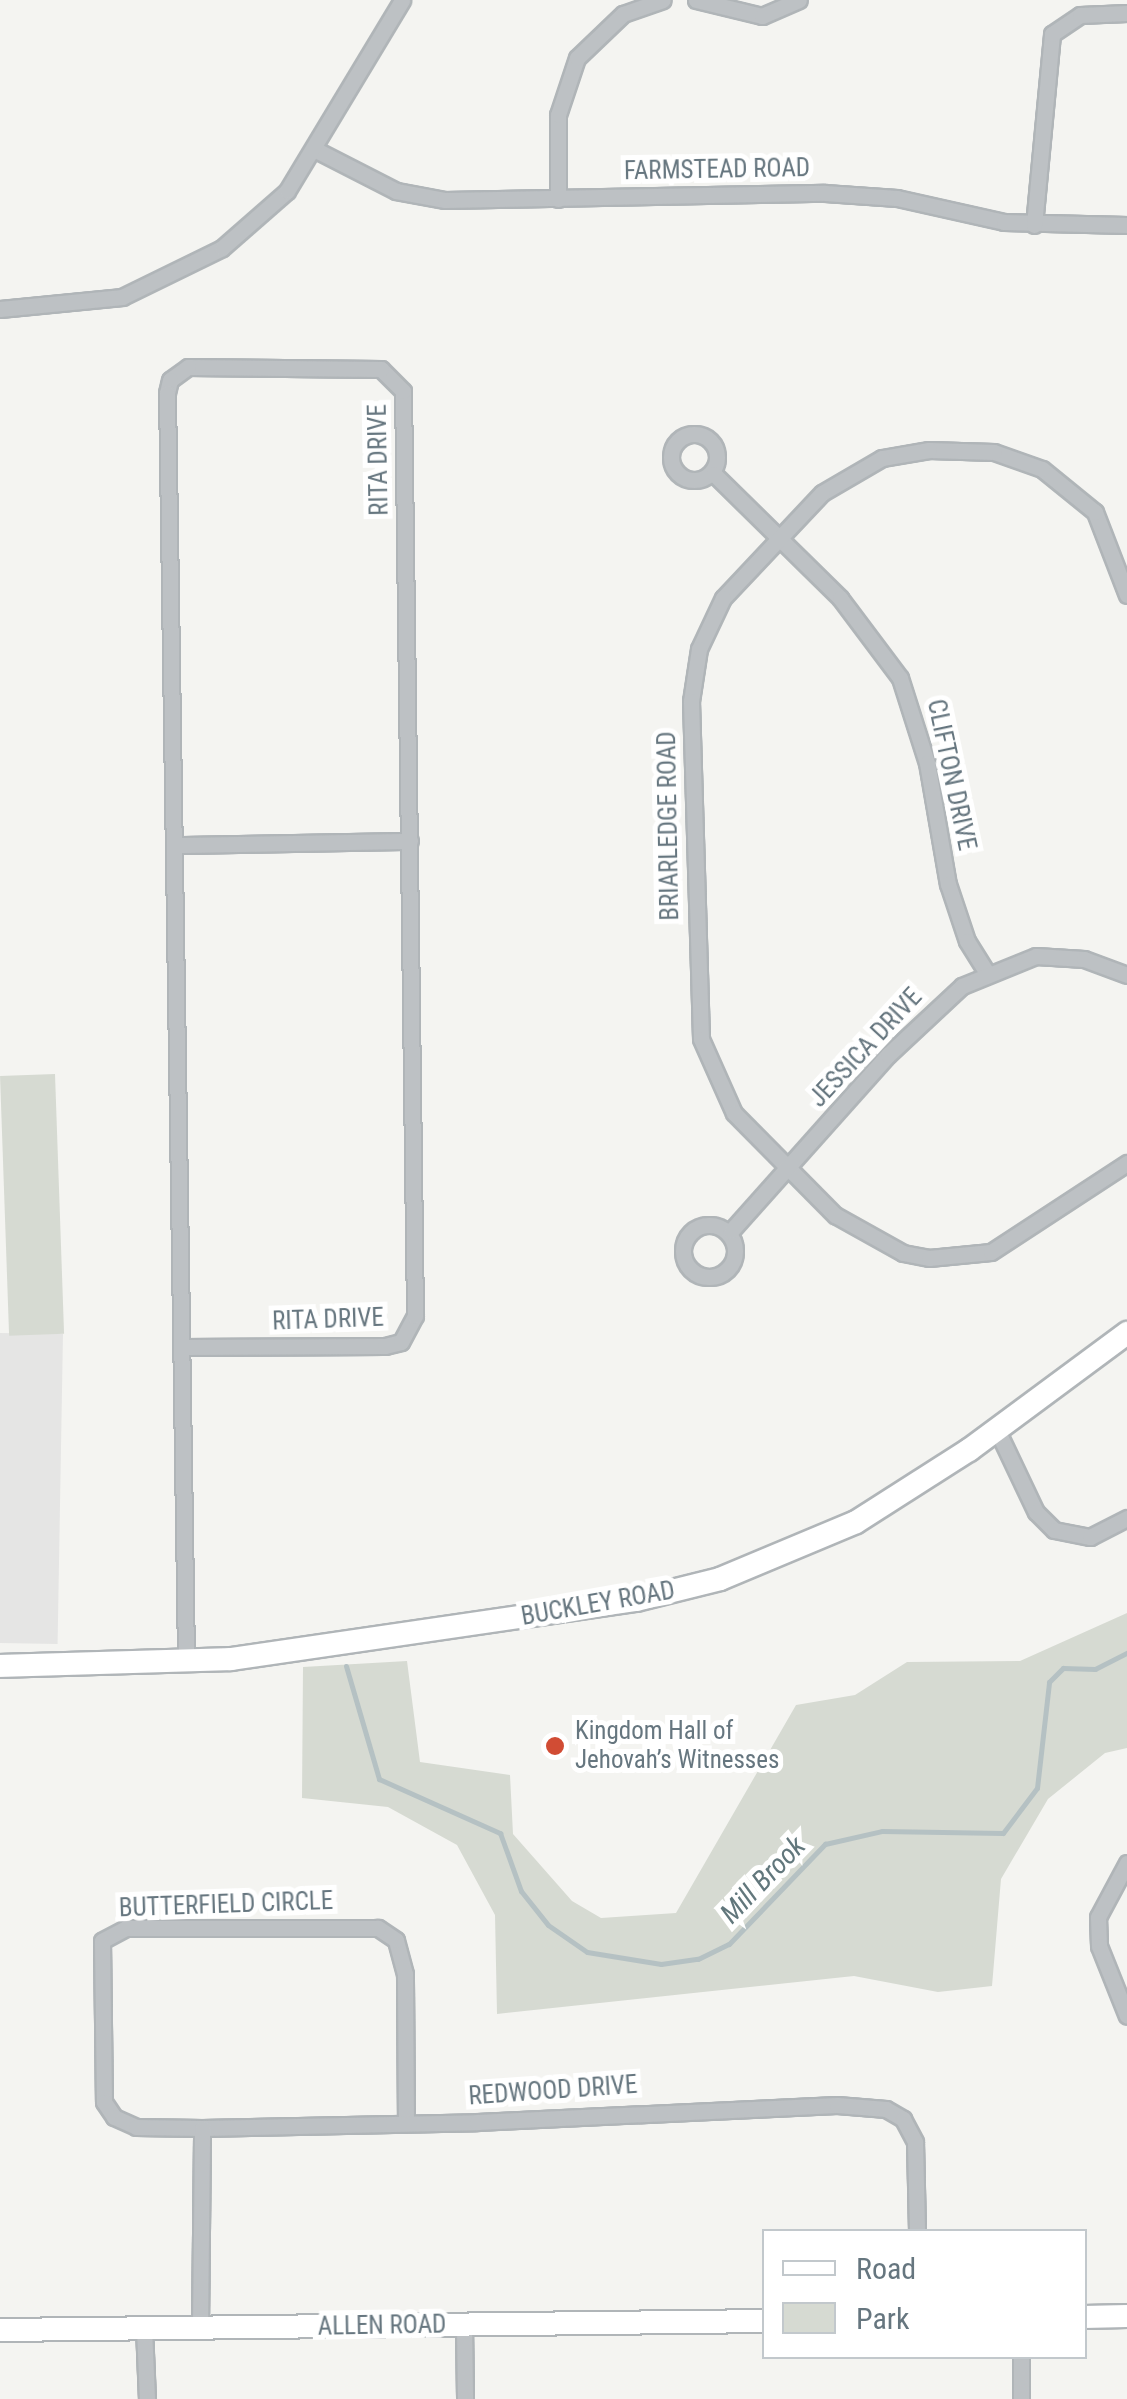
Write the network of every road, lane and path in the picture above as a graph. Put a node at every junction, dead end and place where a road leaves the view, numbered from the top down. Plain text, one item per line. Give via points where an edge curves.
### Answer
1 (402, 0) edge
2 (663, 0) edge
3 (696, 0) edge
4 (799, 0) edge
5 (1127, 13) edge
6 (316, 150) junction
7 (558, 199) junction
8 (1127, 224) edge
9 (1034, 225) junction
10 (0, 309) edge
11 (714, 474) dead end
12 (778, 539) junction
13 (1127, 595) edge
14 (410, 841) junction
15 (177, 845) junction
16 (986, 972) junction
17 (1127, 975) edge
18 (1127, 1163) edge
19 (789, 1168) junction
20 (731, 1231) dead end
21 (1127, 1333) edge
22 (184, 1347) junction
23 (997, 1430) junction
24 (1127, 1518) edge
25 (186, 1661) junction
26 (0, 1666) edge
27 (1127, 1864) edge
28 (1127, 2016) edge
29 (406, 2123) junction
30 (202, 2128) junction
31 (916, 2229) edge
32 (1127, 2316) edge
33 (1087, 2317) edge
34 (762, 2321) edge
35 (464, 2325) junction
36 (144, 2328) junction
37 (200, 2328) junction
38 (0, 2330) edge
39 (1021, 2359) edge
40 (148, 2399) edge
41 (466, 2399) edge
42 (1021, 2399) edge

1 - 6 street
2 - 7 street via 624,14 577,58 558,115
3 - 4 street via 762,16
5 - 9 street via 1080,14 1052,34
6 - 7 street, FARMSTEAD ROAD via 396,191 445,200
6 - 10 street via 260,217 190,268 122,297
7 - 9 street, FARMSTEAD ROAD via 825,193 897,198
8 - 9 street, FARMSTEAD ROAD
11 - 12 street, CLIFTON DRIVE
12 - 13 street, BRIARLEDGE ROAD via 822,493 869,463 929,450 994,452 1042,469 1087,504 1104,528
12 - 16 street, CLIFTON DRIVE via 840,598 911,700 948,884 967,941
12 - 19 street, BRIARLEDGE ROAD via 708,622 692,720 701,1040 734,1113
14 - 15 street
14 - 15 street, RITA DRIVE via 398,380 381,370 188,368 170,380 167,393
14 - 22 street, RITA DRIVE via 416,1250 411,1330 385,1346
15 - 22 street, RITA DRIVE
16 - 17 street, JESSICA DRIVE via 1036,956 1084,959
16 - 19 street, JESSICA DRIVE via 924,1018
18 - 19 street, BRIARLEDGE ROAD via 1029,1232 966,1259 904,1253 866,1236
19 - 20 street, JESSICA DRIVE
21 - 23 street, BUCKLEY ROAD
22 - 25 street, RITA DRIVE
23 - 24 street via 1036,1512 1054,1530 1090,1537
23 - 25 street, BUCKLEY ROAD via 856,1522 720,1579 636,1600
25 - 26 street, BUCKLEY ROAD
27 - 28 street via 1098,1918 1099,1946
29 - 30 street, REDWOOD DRIVE
29 - 30 street, BUTTERFIELD CIRCLE via 405,1974 394,1937 360,1925 109,1933 98,1955 104,2102 114,2117 136,2127
29 - 31 street, REDWOOD DRIVE via 837,2104 886,2108 903,2119 915,2142
30 - 37 street
32 - 33 street
34 - 35 street, ALLEN ROAD
35 - 37 street, ALLEN ROAD
35 - 41 street
36 - 37 street, ALLEN ROAD
36 - 38 street, ALLEN ROAD
36 - 40 street
39 - 42 street

